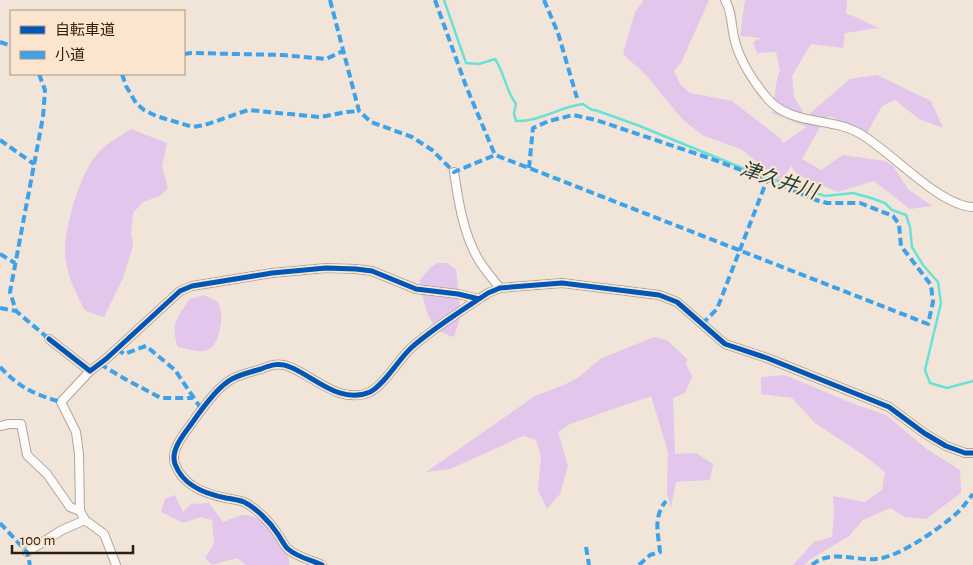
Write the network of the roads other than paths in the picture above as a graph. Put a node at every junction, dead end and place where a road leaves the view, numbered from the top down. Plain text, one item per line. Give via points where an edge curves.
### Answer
1 (725, 0) edge
2 (454, 172) dead end
3 (973, 206) edge
4 (500, 288) junction
5 (479, 299) junction
6 (49, 339) dead end
7 (90, 371) junction
8 (0, 426) edge
9 (973, 453) edge
10 (80, 511) junction
11 (85, 520) junction
12 (27, 552) dead end
13 (116, 565) edge
14 (322, 565) edge

1 - 3 street via 738,51 764,94 778,108 859,133 939,194 960,205
2 - 4 street via 469,240 476,256
4 - 5 street
4 - 9 street via 562,283 659,295 677,302 725,344 889,408 946,446
5 - 7 street via 416,289 372,271 356,269 326,268 246,276 180,291
5 - 14 street via 413,347 370,391 359,395 343,394 290,366 271,365 232,379 223,386 180,441 175,464 192,486 209,494 244,502 277,532 286,548
6 - 7 street
7 - 10 street via 61,402 76,432
8 - 10 street via 21,424 27,455 47,474 70,507
10 - 11 street
11 - 12 street
11 - 13 street via 104,534

